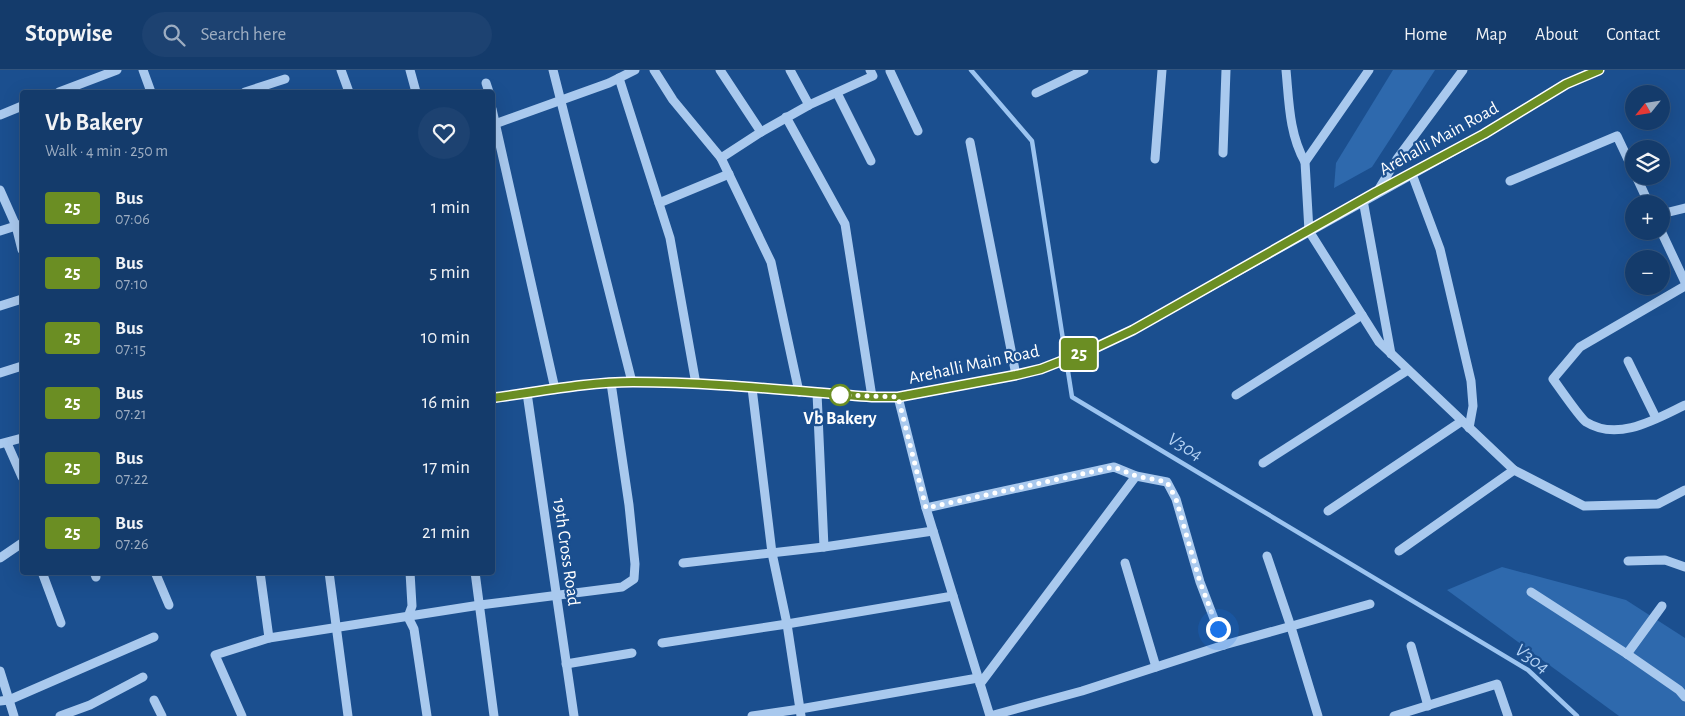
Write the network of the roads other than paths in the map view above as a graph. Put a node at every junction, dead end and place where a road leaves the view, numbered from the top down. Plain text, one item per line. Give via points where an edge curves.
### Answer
1 (117, 70) edge
2 (143, 70) edge
3 (341, 70) edge
4 (410, 70) edge
5 (553, 70) edge
6 (635, 70) edge
7 (654, 70) edge
8 (720, 70) edge
9 (790, 70) edge
10 (1084, 70) edge
11 (1162, 70) edge
12 (1226, 70) edge
13 (1286, 70) edge
14 (1369, 70) edge
15 (1463, 70) edge
16 (1599, 70) edge
17 (891, 71) edge
18 (1074, 72) edge
19 (871, 73) edge
20 (619, 78) junction
21 (285, 79) dead end
22 (486, 83) dead end
23 (64, 90) edge
24 (149, 90) edge
25 (250, 90) edge
26 (348, 90) edge
27 (415, 90) edge
28 (488, 90) edge
29 (837, 93) junction
30 (1036, 93) dead end
31 (561, 101) junction
32 (808, 105) junction
33 (20, 107) edge
34 (0, 115) edge
35 (786, 117) junction
36 (495, 124) edge
37 (495, 128) edge
38 (918, 131) dead end
39 (761, 132) junction
40 (970, 142) dead end
41 (1223, 153) dead end
42 (1625, 153) edge
43 (721, 158) junction
44 (1155, 159) dead end
45 (871, 161) dead end
46 (1305, 162) junction
47 (729, 174) junction
48 (1412, 174) junction
49 (1510, 181) dead end
50 (0, 190) edge
51 (1376, 192) junction
52 (1363, 200) junction
53 (659, 204) junction
54 (1685, 208) edge
55 (1670, 212) edge
56 (19, 225) edge
57 (0, 231) edge
58 (1309, 232) junction
59 (1665, 240) edge
60 (1685, 282) edge
61 (1685, 286) edge
62 (20, 300) edge
63 (0, 306) edge
64 (1362, 314) junction
65 (1391, 354) junction
66 (1628, 360) dead end
67 (20, 367) edge
68 (1408, 370) junction
69 (0, 373) edge
70 (1016, 375) junction
71 (632, 382) junction
72 (610, 383) junction
73 (696, 384) junction
74 (752, 388) junction
75 (556, 389) junction
76 (799, 392) junction
77 (527, 393) junction
78 (817, 393) junction
79 (1236, 395) dead end
80 (872, 397) junction
81 (898, 397) junction
82 (495, 398) edge
83 (1685, 404) edge
84 (1656, 418) junction
85 (1466, 424) junction
86 (20, 439) edge
87 (3, 444) edge
88 (1263, 463) dead end
89 (1514, 470) junction
90 (20, 474) edge
91 (1136, 476) junction
92 (1685, 490) edge
93 (926, 508) junction
94 (1328, 511) dead end
95 (933, 531) junction
96 (20, 544) edge
97 (824, 548) junction
98 (1399, 551) dead end
99 (772, 553) junction
100 (1266, 556) dead end
101 (0, 558) edge
102 (1628, 561) dead end
103 (683, 563) dead end
104 (1125, 563) dead end
105 (1685, 568) edge
106 (43, 575) edge
107 (156, 575) edge
108 (260, 575) edge
109 (329, 575) edge
110 (410, 575) edge
111 (476, 575) edge
112 (1531, 592) dead end
113 (556, 596) junction
114 (953, 596) junction
115 (169, 604) dead end
116 (1370, 604) dead end
117 (480, 606) junction
118 (1662, 606) dead end
119 (408, 617) junction
120 (61, 623) dead end
121 (787, 624) junction
122 (1291, 627) junction
123 (336, 628) junction
124 (154, 637) dead end
125 (269, 638) junction
126 (662, 643) dead end
127 (1224, 645) junction
128 (1412, 646) dead end
129 (632, 653) dead end
130 (1627, 654) junction
131 (566, 664) junction
132 (1156, 667) junction
133 (0, 671) edge
134 (143, 677) dead end
135 (979, 681) junction
136 (1683, 691) edge
137 (4, 700) edge
138 (154, 700) dead end
139 (1428, 706) junction
140 (800, 713) edge
141 (14, 716) edge
142 (60, 716) edge
143 (162, 716) edge
144 (242, 716) edge
145 (348, 716) edge
146 (427, 716) edge
147 (494, 716) edge
148 (574, 716) edge
149 (752, 716) edge
150 (990, 716) edge
151 (1318, 716) edge
152 (1394, 716) edge
153 (1508, 716) edge

1 - 23 street
2 - 24 street
3 - 26 street
4 - 27 street
5 - 31 street
6 - 20 street
7 - 43 street via 673,100
8 - 39 street
9 - 32 street
10 - 18 street
11 - 44 street
12 - 41 street
13 - 46 street via 1293,136
14 - 46 street
15 - 51 street
16 - 48 street, Arehalli Main Road via 1566,84
17 - 19 street
17 - 38 street
18 - 30 street
19 - 29 street
20 - 31 street
20 - 53 street
21 - 25 street
22 - 28 street
29 - 32 street
29 - 45 street
31 - 36 street
31 - 71 street
32 - 35 street
33 - 34 street
35 - 39 street
35 - 80 street via 845,224
37 - 75 street
39 - 43 street
40 - 70 street
42 - 49 street via 1617,136
43 - 47 street
46 - 58 street
47 - 53 street
47 - 76 street via 771,262
48 - 51 street, Arehalli Main Road
48 - 85 street via 1440,249 1472,381 1473,406
50 - 56 street
51 - 52 street, Arehalli Main Road
52 - 58 street, Arehalli Main Road
52 - 65 street
53 - 73 street via 670,238
54 - 55 street
56 - 57 street
58 - 64 street
58 - 70 street, Arehalli Main Road via 1107,343 1041,369
59 - 60 street
61 - 84 street via 1580,347 1553,379 1585,422 1608,430 1640,426
62 - 63 street
64 - 65 street via 1379,342
64 - 79 street
65 - 68 street
66 - 84 street
67 - 69 street
68 - 85 street
68 - 88 street
70 - 81 street, Arehalli Main Road
71 - 72 street, Arehalli Main Road
71 - 73 street, Arehalli Main Road
72 - 75 street, Arehalli Main Road
72 - 113 street via 629,505 634,579 622,587
73 - 74 street, Arehalli Main Road
74 - 76 street, Arehalli Main Road
74 - 99 street
75 - 77 street, Arehalli Main Road
76 - 78 street, Arehalli Main Road
77 - 82 street, Arehalli Main Road
77 - 113 street, 19th Cross Road
78 - 80 street, Arehalli Main Road
78 - 97 street
80 - 81 street, Arehalli Main Road
81 - 93 street
83 - 84 street
85 - 89 street
85 - 94 street
86 - 87 street
87 - 90 street
89 - 92 street via 1584,506 1658,504
89 - 98 street
91 - 93 street via 1114,467
91 - 127 street via 1167,482 1176,499 1200,582
91 - 135 street
93 - 95 street
95 - 97 street
95 - 114 street
96 - 101 street
97 - 99 street
99 - 103 street
99 - 121 street
100 - 122 street
102 - 105 street via 1665,560
104 - 132 street
106 - 120 street
107 - 115 street
108 - 125 street
109 - 123 street
110 - 119 street via 412,606
111 - 117 street
112 - 130 street
113 - 117 street
113 - 131 street, 19th Cross Road
114 - 121 street
114 - 135 street
116 - 122 street
117 - 119 street
117 - 147 street
118 - 130 street
119 - 123 street
119 - 146 street via 414,629
121 - 126 street
121 - 140 street
122 - 127 street
122 - 151 street
123 - 125 street
123 - 145 street
124 - 137 street
125 - 144 street via 215,655
127 - 132 street
128 - 139 street
129 - 131 street
130 - 136 street
131 - 148 street, 19th Cross Road
132 - 150 street
133 - 137 street
134 - 142 street via 90,705
135 - 140 street
135 - 150 street
137 - 141 street
138 - 143 street
139 - 152 street
139 - 153 street via 1497,684
140 - 149 street

